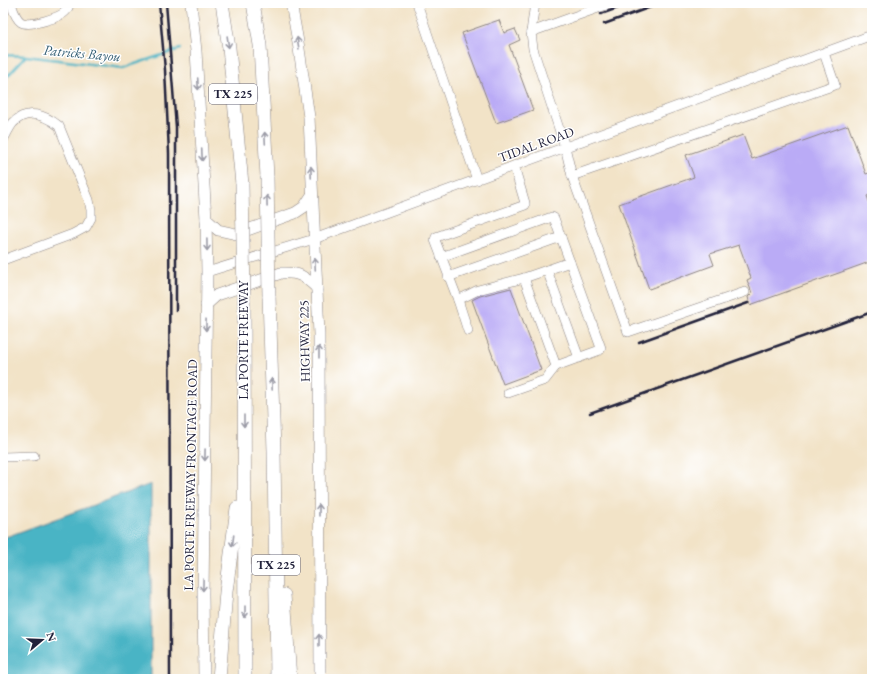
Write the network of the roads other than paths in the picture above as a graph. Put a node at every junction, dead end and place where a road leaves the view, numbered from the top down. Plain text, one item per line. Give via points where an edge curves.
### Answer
1 (11, 3) edge
2 (70, 3) edge
3 (191, 3) edge
4 (222, 3) edge
5 (253, 3) edge
6 (291, 3) edge
7 (417, 3) edge
8 (535, 3) edge
9 (612, 3) edge
10 (532, 32) junction
11 (872, 35) edge
12 (824, 53) junction
13 (3, 140) edge
14 (565, 147) junction
15 (514, 166) junction
16 (572, 176) junction
17 (478, 180) junction
18 (312, 195) junction
19 (206, 219) junction
20 (561, 237) junction
21 (314, 239) junction
22 (441, 256) junction
23 (3, 260) edge
24 (570, 262) junction
25 (547, 270) junction
26 (207, 272) junction
27 (448, 277) junction
28 (524, 278) junction
29 (317, 288) junction
30 (744, 292) dead end
31 (458, 300) junction
32 (206, 305) junction
33 (468, 331) dead end
34 (579, 358) junction
35 (556, 366) junction
36 (508, 393) dead end
37 (274, 451) junction
38 (34, 456) dead end
39 (3, 457) edge
40 (244, 461) junction
41 (204, 679) edge
42 (219, 679) edge
43 (245, 679) edge
44 (277, 679) edge
45 (290, 679) edge
46 (320, 679) edge

1 - 2 street via 21,22 31,24 58,17 66,12
3 -> 19 main road
4 -> 40 highway, LA PORTE FREEWAY / TX 225, bridge via 229,48 242,184
37 -> 5 highway, LA PORTE FREEWAY / TX 225, bridge via 267,177 260,45
18 -> 6 main road, HIGHWAY 225 via 309,116
7 - 17 street
8 - 10 street
9 - 10 street
10 - 14 street via 533,49 539,71
11 - 12 street, TIDAL ROAD
12 - 14 street, TIDAL ROAD
12 - 16 street via 835,85
13 - 23 street via 19,118 28,115 50,118 59,126 91,210 91,218 86,227
14 - 15 street, TIDAL ROAD
14 - 16 street
15 - 17 street, TIDAL ROAD
15 - 22 street via 525,205 436,237
16 - 30 street via 628,332
17 - 21 street, TIDAL ROAD
18 - 19 main road via 304,207 295,213 236,234 218,230
18 - 21 main road, HIGHWAY 225
19 -> 26 main road
20 - 22 street via 552,217
20 - 24 street
20 - 27 street
21 - 26 street, TIDAL ROAD
29 -> 21 main road, HIGHWAY 225
22 - 27 street
24 - 25 street
24 - 34 street via 601,348
25 - 28 street
25 - 34 street
26 - 32 main road, LA PORTE FREEWAY FRONTAGE ROAD
27 - 31 street
28 - 31 street via 478,290
28 - 35 street
29 - 32 main road via 304,276 292,272 281,273 217,295
46 -> 29 main road, HIGHWAY 225
31 - 33 street
32 -> 41 main road, LA PORTE FREEWAY FRONTAGE ROAD
34 - 35 street
35 - 36 street via 545,380
37 - 44 highway, LA PORTE FREEWAY / TX 225
37 - 45 highway
38 - 39 street
40 -> 42 highway via 226,592
40 -> 43 highway, LA PORTE FREEWAY / TX 225

